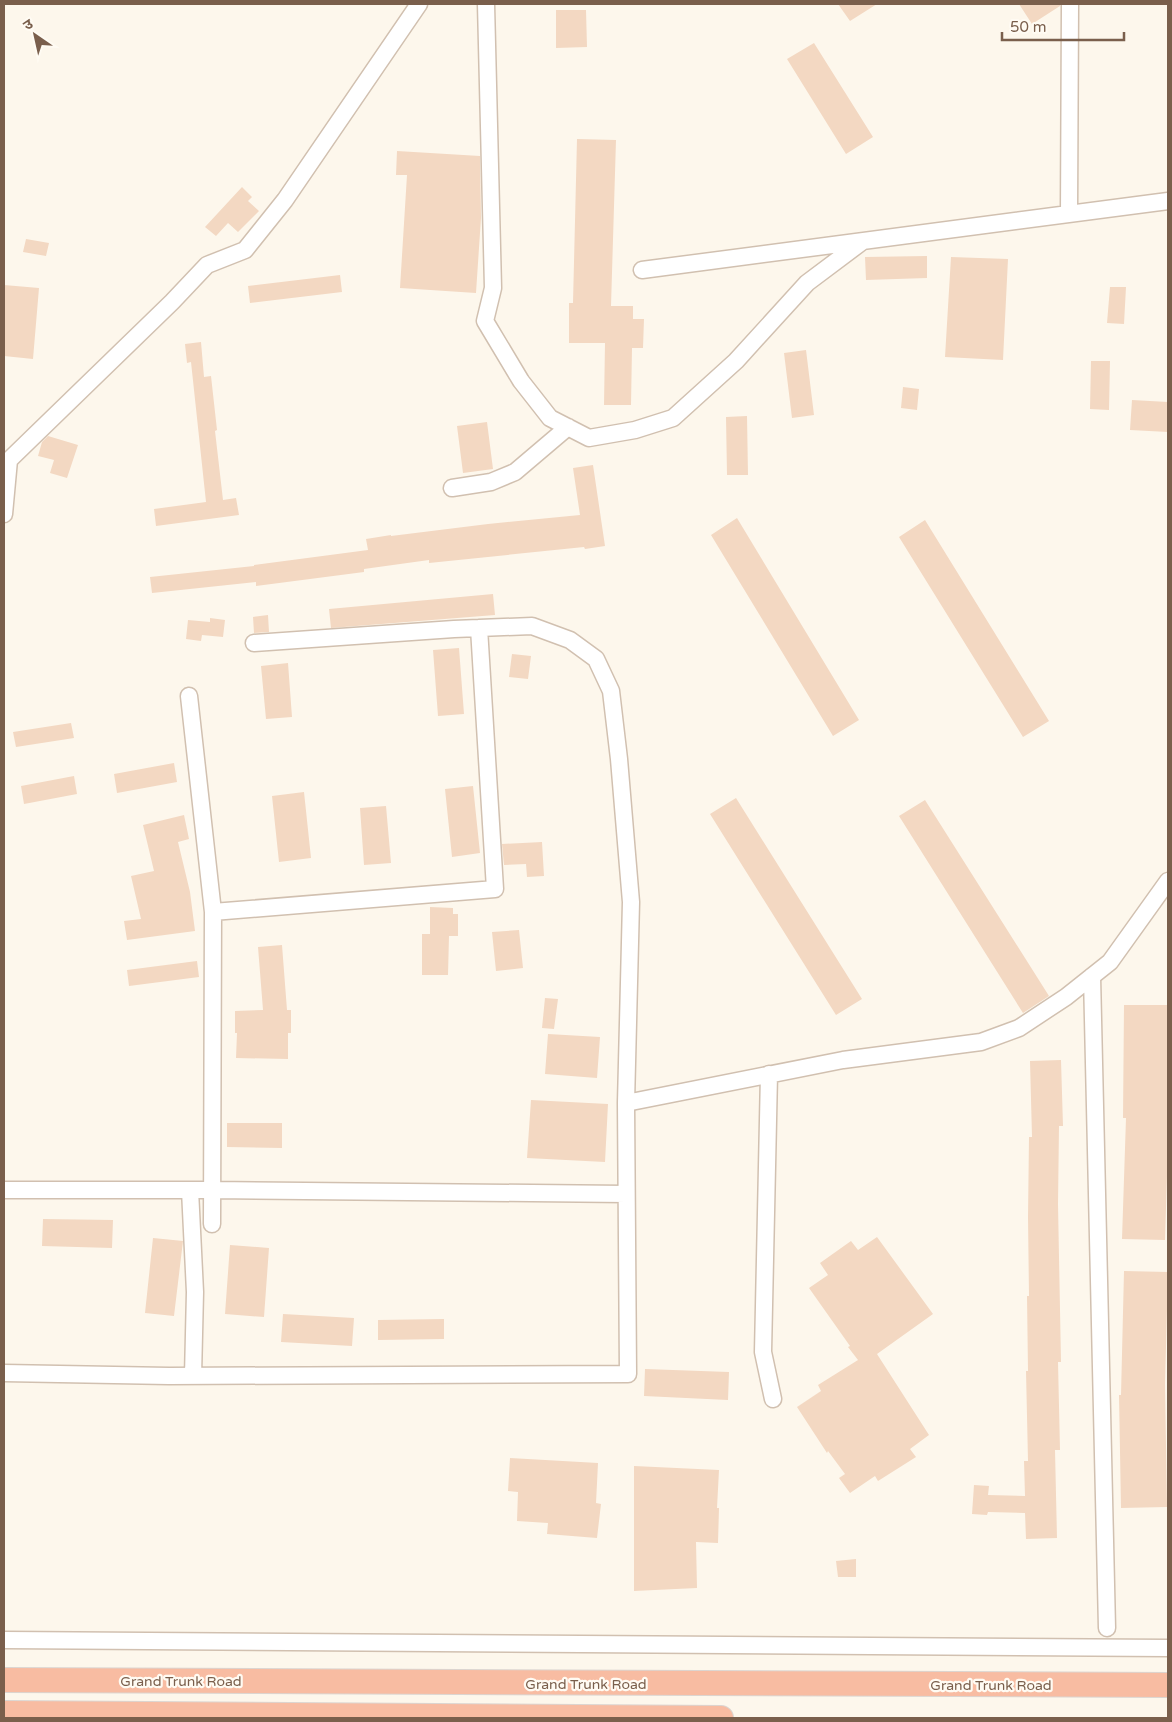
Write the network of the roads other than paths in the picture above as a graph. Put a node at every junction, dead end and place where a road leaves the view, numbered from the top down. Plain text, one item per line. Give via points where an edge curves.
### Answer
1 (419, 4) edge
2 (486, 4) edge
3 (1070, 4) edge
4 (1168, 201) edge
5 (1068, 214) junction
6 (863, 241) junction
7 (642, 270) dead end
8 (568, 428) junction
9 (6, 463) edge
10 (452, 488) dead end
11 (4, 514) edge
12 (479, 628) junction
13 (254, 643) dead end
14 (189, 696) dead end
15 (1168, 881) edge
16 (213, 912) junction
17 (1092, 976) junction
18 (769, 1074) junction
19 (626, 1103) junction
20 (5, 1190) dead end
21 (190, 1190) junction
22 (213, 1190) junction
23 (626, 1194) junction
24 (212, 1224) dead end
25 (4, 1373) edge
26 (193, 1376) junction
27 (773, 1399) dead end
28 (1106, 1628) dead end
29 (4, 1640) edge
30 (1168, 1648) edge
31 (4, 1680) edge
32 (1168, 1685) edge
33 (4, 1714) edge
34 (536, 1717) edge
35 (720, 1718) edge

1 - 9 street via 285,200 245,250 207,265
2 - 8 street via 493,288 485,321 521,381 550,418
3 - 5 street
4 - 5 street
5 - 6 street
6 - 7 street
6 - 8 street via 807,283 736,361 673,418 635,430 589,438
8 - 10 street via 515,472 491,482
9 - 11 street
12 - 13 street
12 - 16 street via 495,889
12 - 19 street via 532,626 570,640 596,659 611,691 631,902
14 - 16 street
15 - 17 street via 1110,962
16 - 22 street
17 - 18 street via 1019,1028 981,1042 843,1060
17 - 28 street
18 - 19 street
18 - 27 street via 762,1352
19 - 23 street
20 - 21 street
21 - 22 street
21 - 26 street via 195,1292
22 - 23 street
22 - 24 street
23 - 26 street via 628,1374
25 - 26 street
29 - 30 street
31 - 32 highway, Grand Trunk Road
33 - 34 highway
34 - 35 highway

